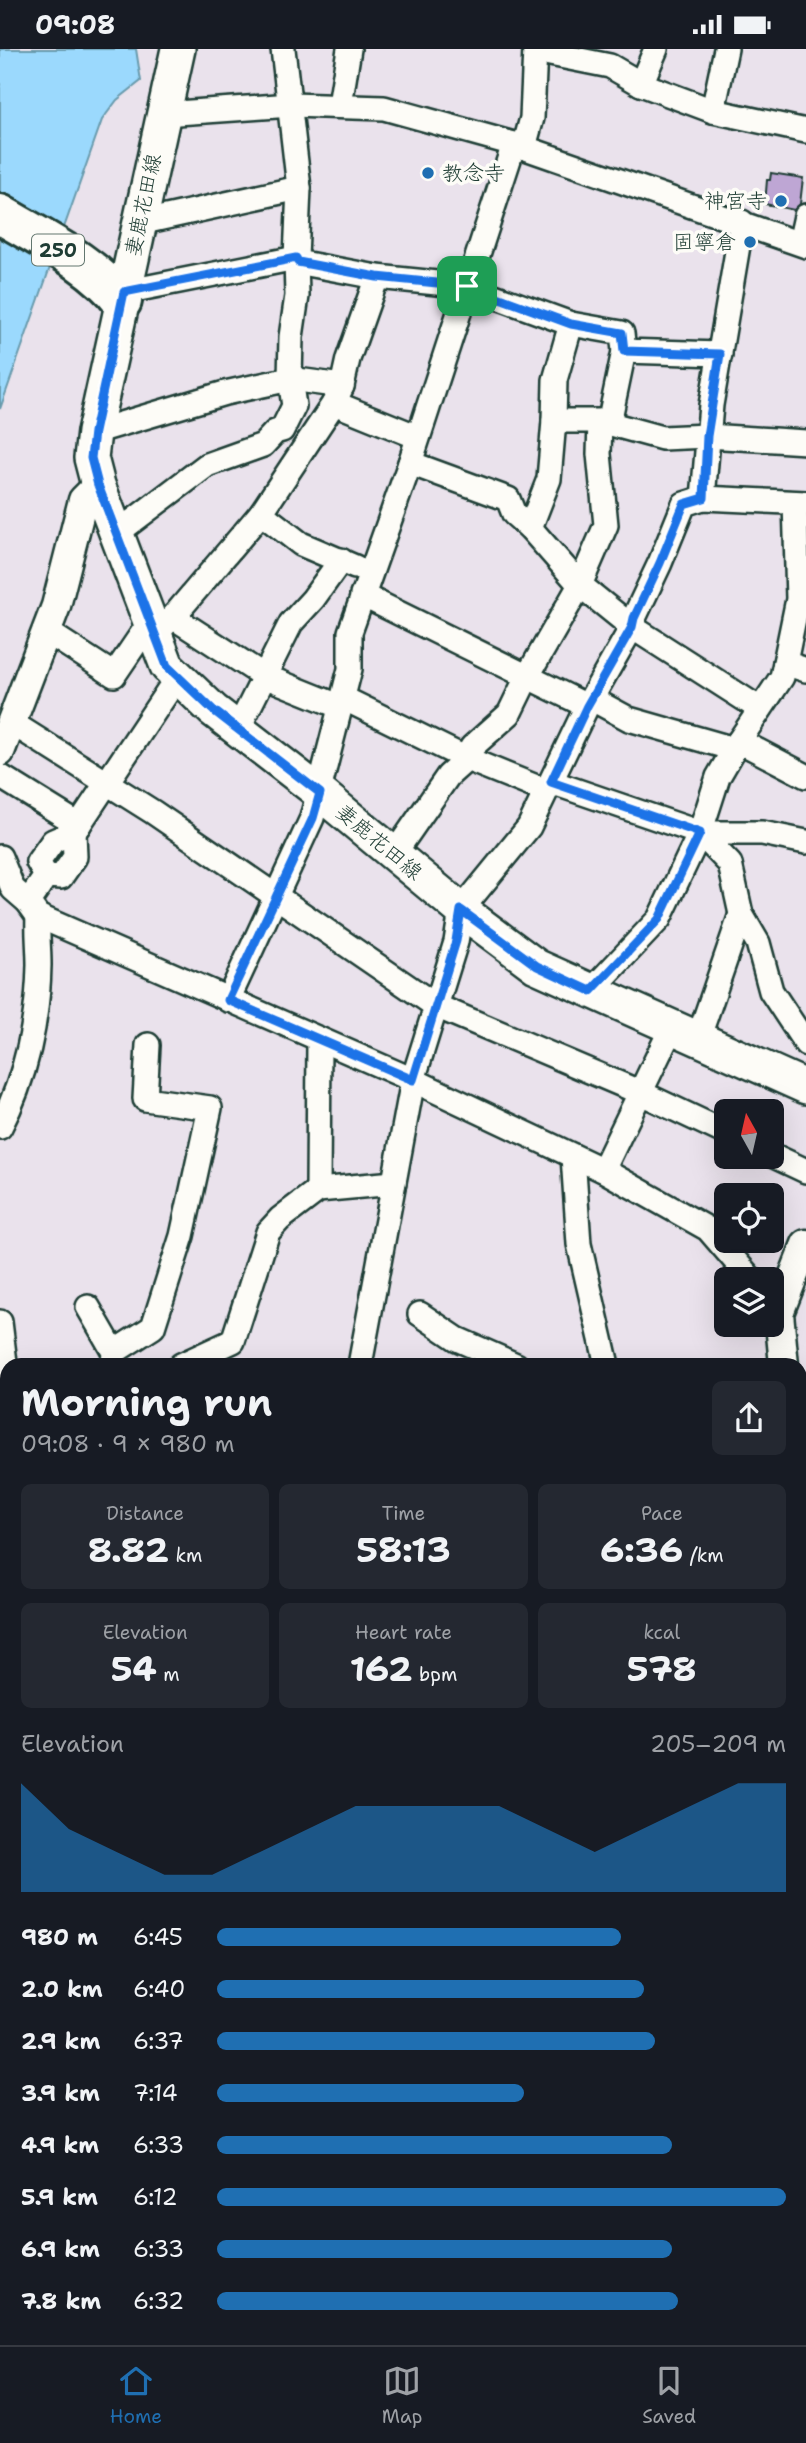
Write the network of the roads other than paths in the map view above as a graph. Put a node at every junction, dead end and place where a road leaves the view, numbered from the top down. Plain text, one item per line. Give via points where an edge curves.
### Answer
1 (178, 49) edge
2 (283, 49) edge
3 (349, 49) edge
4 (656, 49) edge
5 (726, 49) edge
6 (535, 50) edge
7 (641, 85) junction
8 (291, 105) junction
9 (340, 105) junction
10 (713, 111) junction
11 (163, 114) junction
12 (806, 131) edge
13 (519, 145) junction
14 (299, 188) junction
15 (0, 214) edge
16 (806, 216) edge
17 (743, 222) junction
18 (139, 223) junction
19 (803, 244) edge
20 (297, 260) junction
21 (377, 277) junction
22 (467, 286) junction
23 (123, 296) junction
24 (571, 324) junction
25 (624, 351) junction
26 (720, 354) junction
27 (290, 379) junction
28 (338, 395) junction
29 (554, 421) junction
30 (605, 422) junction
31 (94, 432) junction
32 (275, 432) junction
33 (707, 436) junction
34 (418, 437) junction
35 (806, 442) edge
36 (301, 452) junction
37 (410, 463) junction
38 (98, 485) junction
39 (704, 498) junction
40 (801, 503) edge
41 (261, 513) junction
42 (530, 527) junction
43 (117, 533) junction
44 (341, 560) junction
45 (366, 585) junction
46 (580, 585) junction
47 (159, 624) junction
48 (632, 627) junction
49 (46, 631) junction
50 (795, 667) edge
51 (178, 676) junction
52 (264, 676) junction
53 (527, 677) junction
54 (342, 702) junction
55 (589, 703) junction
56 (760, 709) junction
57 (12, 723) junction
58 (238, 729) junction
59 (737, 745) junction
60 (0, 752) edge
61 (467, 759) junction
62 (0, 776) edge
63 (806, 776) edge
64 (107, 783) junction
65 (549, 787) junction
66 (320, 793) junction
67 (76, 828) junction
68 (700, 833) junction
69 (806, 842) edge
70 (394, 854) junction
71 (0, 857) edge
72 (275, 896) junction
73 (33, 909) junction
74 (461, 910) junction
75 (741, 914) junction
76 (591, 991) junction
77 (228, 1000) junction
78 (436, 1006) junction
79 (685, 1033) junction
80 (319, 1039) junction
81 (806, 1044) edge
82 (148, 1045) dead end
83 (413, 1080) junction
84 (806, 1087) edge
85 (639, 1092) junction
86 (0, 1127) edge
87 (714, 1127) edge
88 (573, 1156) junction
89 (784, 1160) edge
90 (603, 1170) junction
91 (806, 1171) edge
92 (394, 1183) junction
93 (318, 1190) junction
94 (803, 1260) edge
95 (741, 1267) edge
96 (784, 1293) edge
97 (88, 1307) dead end
98 (420, 1314) dead end
99 (0, 1322) edge
100 (780, 1337) edge
101 (4, 1358) edge
102 (114, 1358) edge
103 (196, 1358) edge
104 (361, 1358) edge
105 (500, 1358) edge
106 (605, 1358) edge
107 (783, 1358) edge

1 - 11 main road, 妻鹿花田線
2 - 8 street
3 - 9 street
4 - 7 street
5 - 10 street
6 - 7 street via 610,66
6 - 13 street via 532,118
7 - 10 street
8 - 9 street
8 - 11 street
8 - 14 street
9 - 13 street via 384,107
10 - 12 street
11 - 18 main road, 妻鹿花田線
13 - 17 street
13 - 22 street
14 - 18 street
14 - 20 street
15 - 23 highway, 250
16 - 19 street
17 - 19 street
17 - 26 street
18 - 23 main road, 妻鹿花田線
20 - 21 street
20 - 23 street
20 - 27 street
21 - 22 street
21 - 28 street
22 - 24 street
22 - 34 street
23 - 31 main road, 妻鹿花田線
24 - 25 street via 622,333
24 - 29 street via 555,380
25 - 26 street
25 - 30 street
26 - 33 street
27 - 28 street
27 - 31 street
27 - 32 street via 294,406 282,430
28 - 34 street
28 - 36 street
29 - 30 street
29 - 42 street via 549,479
30 - 33 street via 662,438
30 - 46 street via 599,454 606,526
31 - 38 main road, 妻鹿花田線 via 91,458
32 - 36 street
32 - 43 street via 263,445 207,465
33 - 35 street
33 - 39 street
34 - 37 street
36 - 41 street
37 - 42 street via 508,499 514,514
37 - 45 street
38 - 43 main road, 妻鹿花田線
38 - 49 street via 83,500
39 - 40 street
39 - 48 street via 684,504
40 - 50 street
41 - 44 street via 301,544
41 - 47 street
42 - 46 street
43 - 47 main road, 妻鹿花田線
44 - 45 street
44 - 52 street via 291,623
45 - 53 street
45 - 54 street via 350,632 350,669
46 - 48 street
46 - 53 street
47 - 49 street via 114,675
47 - 51 main road, 妻鹿花田線 via 167,666
47 - 52 street
48 - 55 street
48 - 56 street
49 - 57 street
50 - 56 street via 782,677
51 - 58 main road, 妻鹿花田線
51 - 64 street
52 - 54 street
52 - 58 street
53 - 55 street
53 - 61 street via 509,714 472,747
54 - 61 street
54 - 66 street
55 - 59 street via 629,719
55 - 65 street
56 - 59 street
57 - 60 street
57 - 64 street
58 - 66 main road, 妻鹿花田線
59 - 63 street
59 - 68 street via 718,777
61 - 65 street
61 - 70 street via 448,776
62 - 67 street
64 - 67 street
64 - 72 street
65 - 68 street
65 - 74 street via 529,827
66 - 70 main road, 妻鹿花田線
66 - 72 street via 313,818
67 - 73 street via 75,857 61,877 46,876
68 - 69 street via 762,833
68 - 75 street via 730,864
68 - 76 street via 659,919
70 - 74 main road, 妻鹿花田線
71 - 73 street via 13,889
72 - 77 street
72 - 78 street
73 - 77 street
73 - 86 street via 39,964 36,1018 21,1077
74 - 76 main road, 妻鹿花田線 via 537,966
74 - 78 street
75 - 79 street
75 - 81 street via 758,943 771,991
76 - 79 main road, 妻鹿花田線
77 - 80 street
78 - 83 street
78 - 85 street
79 - 84 main road, 妻鹿花田線
79 - 85 street
80 - 83 street
80 - 93 street
82 - 102 street via 145,1099 210,1108 183,1236 153,1327
83 - 88 street
83 - 92 street
85 - 87 street
85 - 90 street
88 - 90 street
88 - 106 street via 579,1244
89 - 91 street
90 - 95 street via 708,1229
92 - 93 street
92 - 104 street
93 - 103 street via 268,1232 233,1341
94 - 96 street
97 - 102 street
98 - 105 street via 457,1339
99 - 101 street
100 - 107 street

